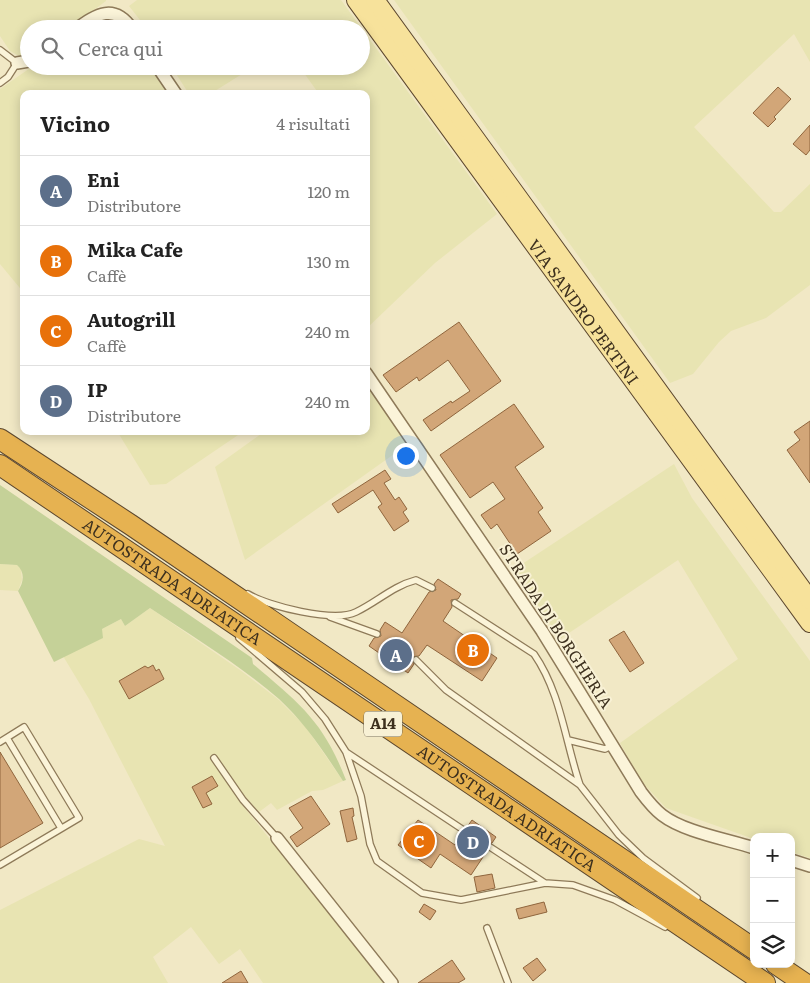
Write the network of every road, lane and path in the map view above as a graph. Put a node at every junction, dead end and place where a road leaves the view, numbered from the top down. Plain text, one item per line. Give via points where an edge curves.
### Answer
1 (356, 0) edge
2 (375, 0) edge
3 (88, 20) edge
4 (124, 20) edge
5 (0, 50) edge
6 (20, 62) edge
7 (17, 63) junction
8 (164, 75) edge
9 (0, 82) edge
10 (173, 90) edge
11 (370, 379) edge
12 (0, 439) edge
13 (0, 465) edge
14 (131, 525) junction
15 (140, 559) junction
16 (198, 562) dead end
17 (432, 588) dead end
18 (245, 592) dead end
19 (810, 600) edge
20 (455, 603) dead end
21 (324, 615) junction
22 (217, 621) dead end
23 (810, 623) edge
24 (233, 633) dead end
25 (377, 634) dead end
26 (416, 660) dead end
27 (7, 738) junction
28 (568, 740) junction
29 (0, 742) edge
30 (613, 745) junction
31 (346, 752) junction
32 (214, 758) dead end
33 (580, 784) junction
34 (62, 828) junction
35 (465, 831) dead end
36 (277, 838) joint
37 (490, 847) dead end
38 (750, 847) edge
39 (795, 861) edge
40 (0, 865) edge
41 (810, 866) edge
42 (545, 883) junction
43 (702, 902) dead end
44 (725, 919) dead end
45 (487, 928) dead end
46 (673, 931) dead end
47 (681, 935) dead end
48 (750, 944) edge
49 (750, 945) edge
50 (720, 952) junction
51 (782, 968) edge
52 (392, 983) edge
53 (508, 983) edge
54 (766, 983) edge
55 (804, 983) edge

1 - 23 main road, VIA SANDRO PERTINI
2 - 19 main road, VIA SANDRO PERTINI
3 - 4 street via 95,15 112,13
5 - 7 lane
6 - 7 street
7 - 9 lane via 8,77
8 - 10 street
11 - 30 street, STRADA DI BORGHERIA via 542,631
12 - 14 highway, AUTOSTRADA ADRIATICA / A14
13 - 15 highway, AUTOSTRADA ADRIATICA / A14
14 - 16 lane
14 - 49 highway, AUTOSTRADA ADRIATICA / A14
15 - 22 lane
15 - 50 highway, AUTOSTRADA ADRIATICA / A14
17 - 21 lane via 416,580 401,584 356,613
18 - 21 lane via 283,607
20 - 28 lane via 534,654 551,683
21 - 25 lane
24 - 31 lane via 302,692 325,719
26 - 33 lane via 446,690
27 - 29 lane
27 - 34 lane
27 - 34 lane via 24,727 79,818
28 - 30 lane via 605,749
28 - 33 lane
30 - 38 street, STRADA DI BORGHERIA via 640,792 663,816
31 - 35 lane
31 - 42 lane via 377,861 422,893 461,900
32 - 36 lane via 243,800
33 - 43 lane via 619,835 643,858
34 - 40 lane
36 - 52 street
37 - 42 lane
39 - 41 street
42 - 46 lane via 573,885 615,900
44 - 48 lane
45 - 53 lane
47 - 50 lane
50 - 54 highway, AUTOSTRADA ADRIATICA / A14
51 - 55 highway

